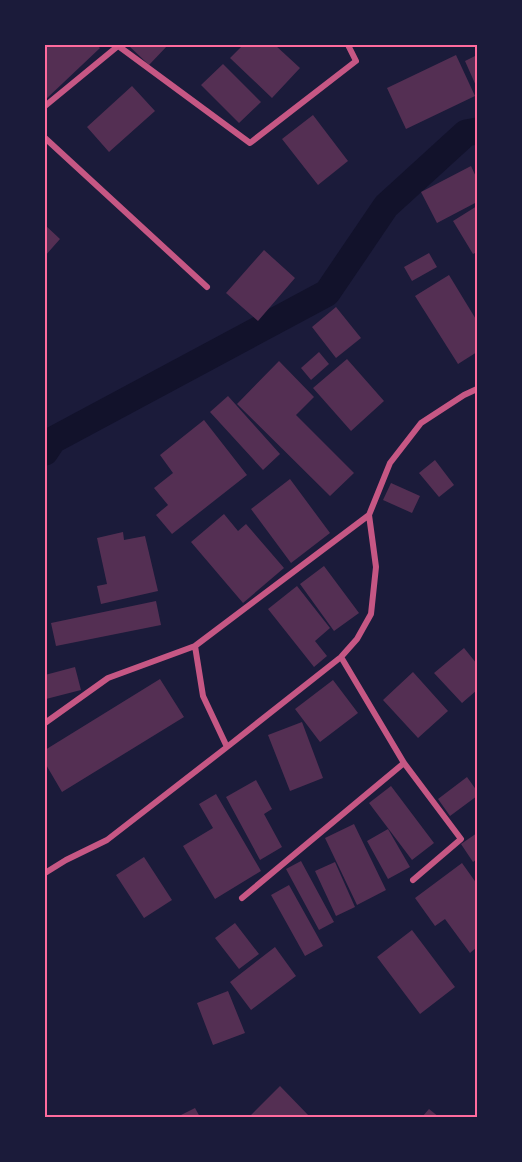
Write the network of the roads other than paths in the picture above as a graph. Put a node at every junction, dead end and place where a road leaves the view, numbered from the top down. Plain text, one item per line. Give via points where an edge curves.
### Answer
1 (348, 45) edge
2 (117, 46) edge
3 (45, 106) edge
4 (45, 138) edge
5 (207, 286) dead end
6 (477, 389) edge
7 (369, 516) junction
8 (195, 646) junction
9 (341, 657) junction
10 (45, 723) edge
11 (227, 747) junction
12 (404, 763) junction
13 (45, 873) edge
14 (413, 880) dead end
15 (242, 898) dead end

1 - 2 street via 356,61 250,143
2 - 3 street
4 - 5 street
6 - 7 street via 421,423 390,463
7 - 8 street
7 - 9 street via 376,567 371,614
8 - 10 street via 108,678
8 - 11 street via 203,696
9 - 11 street
9 - 12 street
11 - 13 street via 107,840
12 - 14 street via 461,839
12 - 15 street

